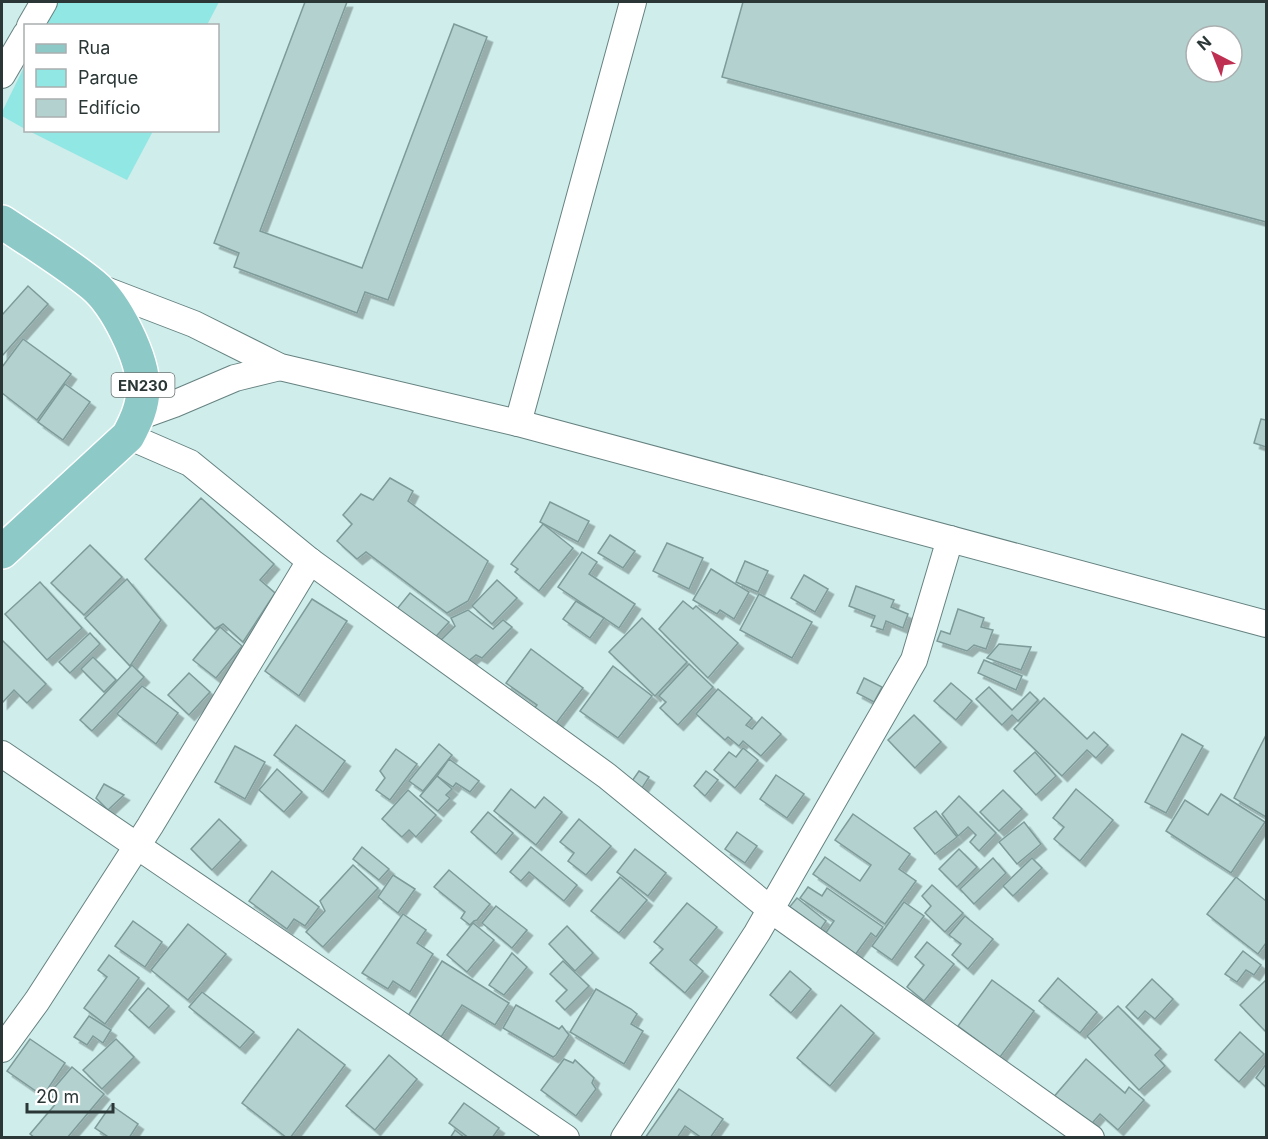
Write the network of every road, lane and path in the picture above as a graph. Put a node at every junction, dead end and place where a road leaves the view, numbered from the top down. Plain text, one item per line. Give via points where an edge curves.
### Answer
1 (44, 2) edge
2 (633, 2) edge
3 (31, 24) edge
4 (24, 37) edge
5 (2, 75) edge
6 (2, 222) edge
7 (95, 286) junction
8 (280, 367) junction
9 (519, 423) junction
10 (133, 426) junction
11 (950, 539) junction
12 (2, 552) edge
13 (310, 561) junction
14 (1266, 624) edge
15 (2, 754) edge
16 (136, 844) junction
17 (770, 909) junction
18 (2, 1049) edge
19 (566, 1137) edge
20 (624, 1137) edge
21 (1091, 1137) edge

1 - 3 street
2 - 9 street
4 - 5 street
6 - 7 main road, EN230
7 - 8 street via 194,324
7 - 10 main road, EN230 via 117,314 140,366 143,387
8 - 9 street
8 - 10 street via 235,378
9 - 11 street
10 - 12 main road
10 - 13 street via 190,463
11 - 14 street
11 - 17 street via 914,660
13 - 16 street
13 - 17 street via 607,776
15 - 16 street
16 - 18 street via 37,1001
16 - 19 street
17 - 20 street
17 - 21 street

